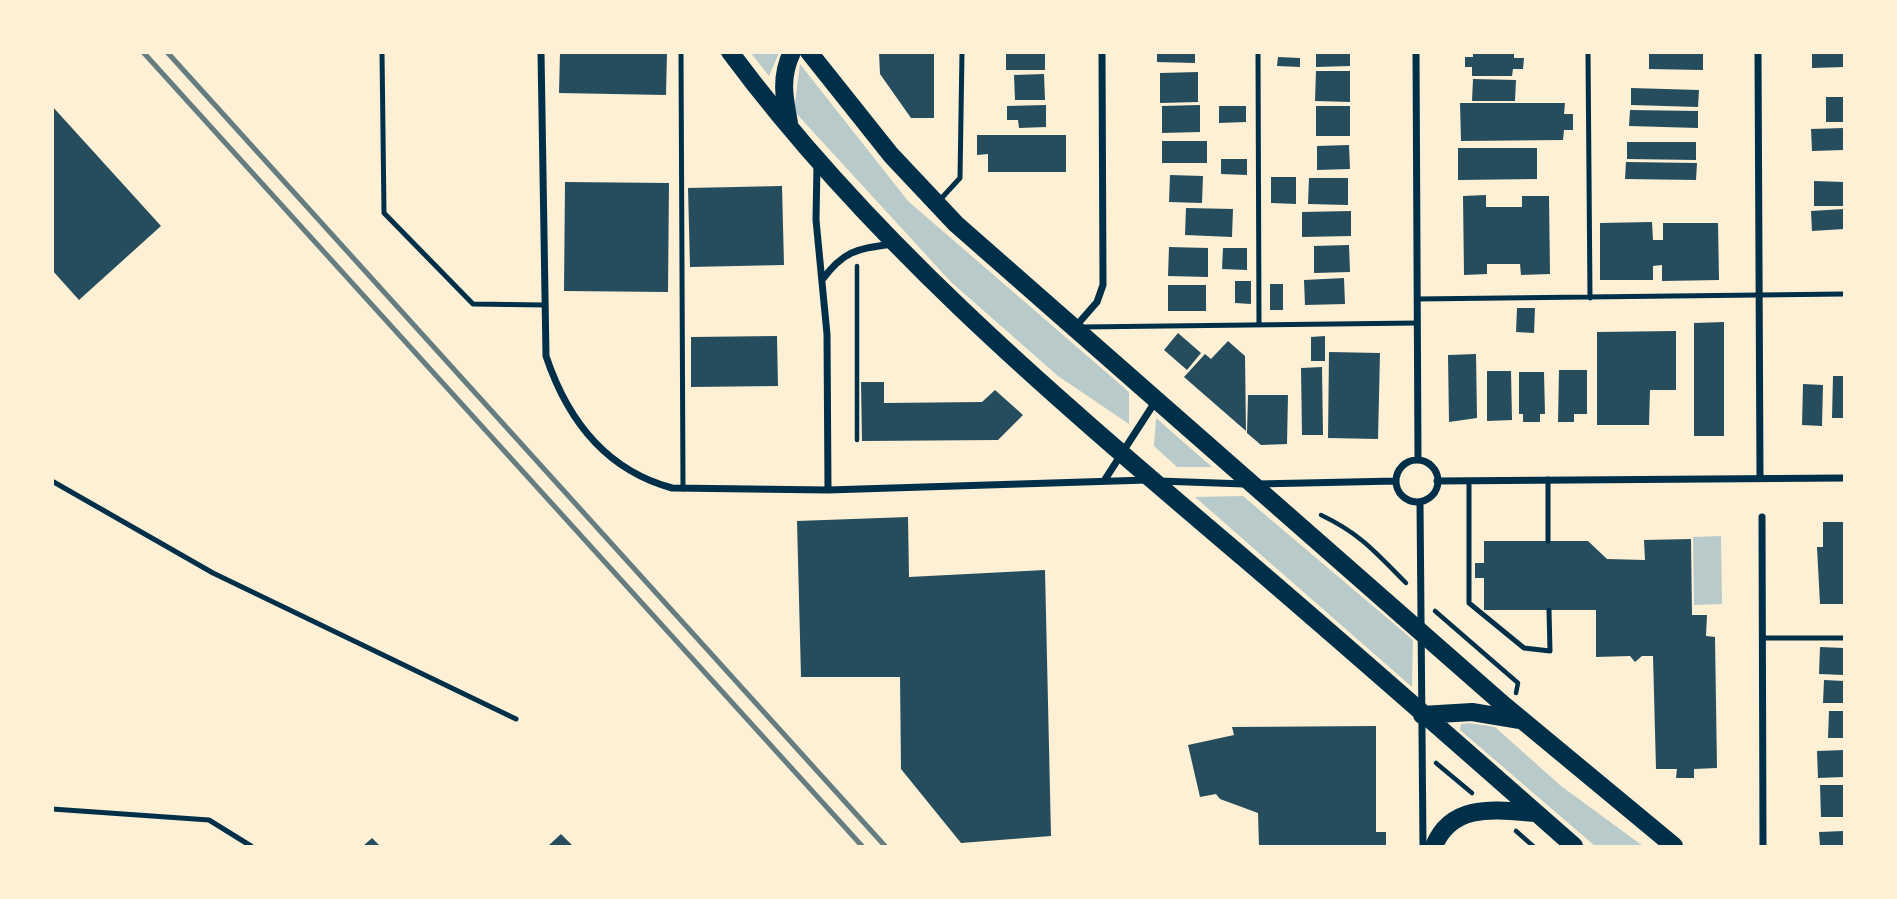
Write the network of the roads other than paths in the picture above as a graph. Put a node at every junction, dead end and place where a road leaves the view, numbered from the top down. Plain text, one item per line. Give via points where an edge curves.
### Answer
1 (382, 52) edge
2 (541, 52) edge
3 (681, 52) edge
4 (730, 52) edge
5 (792, 52) edge
6 (809, 52) edge
7 (962, 52) edge
8 (1102, 52) edge
9 (1258, 52) edge
10 (1416, 52) edge
11 (1588, 52) edge
12 (1758, 52) edge
13 (790, 125) junction
14 (817, 157) junction
15 (935, 205) junction
16 (895, 243) junction
17 (822, 280) junction
18 (1759, 294) junction
19 (1844, 294) edge
20 (1590, 298) junction
21 (1418, 299) junction
22 (545, 305) junction
23 (1417, 323) junction
24 (1259, 324) junction
25 (1075, 328) junction
26 (1157, 400) junction
27 (1122, 453) junction
28 (1418, 460) junction
29 (1760, 477) junction
30 (1844, 478) edge
31 (1548, 479) junction
32 (1153, 480) junction
33 (52, 481) edge
34 (1104, 481) junction
35 (1396, 481) junction
36 (1437, 481) junction
37 (1469, 481) junction
38 (1252, 484) junction
39 (683, 489) junction
40 (828, 490) junction
41 (1420, 502) junction
42 (1762, 517) dead end
43 (1548, 541) dead end
44 (1549, 610) dead end
45 (1422, 631) junction
46 (1762, 638) junction
47 (1844, 638) edge
48 (1422, 715) junction
49 (516, 719) dead end
50 (1524, 720) junction
51 (52, 809) edge
52 (1536, 813) junction
53 (251, 846) edge
54 (1423, 846) edge
55 (1434, 846) edge
56 (1574, 846) edge
57 (1674, 846) edge
58 (1763, 846) edge

1 - 22 lane via 384,213 473,304
2 - 22 street
3 - 39 lane
4 - 13 main road
5 - 13 main road via 782,91
6 - 15 main road
7 - 15 lane via 960,178
8 - 25 street via 1103,285 1097,302
9 - 24 lane
10 - 21 street
11 - 20 lane
12 - 18 street
13 - 14 main road
14 - 16 main road
14 - 17 street via 816,220
15 - 25 main road
16 - 17 street via 848,253
16 - 27 main road via 991,337
17 - 40 street
18 - 19 lane
18 - 20 lane
18 - 29 street
20 - 21 lane
21 - 23 street
22 - 39 street via 546,356 557,389 582,427 616,464 651,482
23 - 24 lane
23 - 28 street
24 - 25 lane
25 - 26 main road
26 - 27 street
26 - 38 main road
27 - 32 main road
27 - 34 street
28 - 35 street via 1400,468
28 - 36 street via 1430,464
29 - 30 street
29 - 31 street
31 - 37 street
31 - 43 lane
32 - 34 street
32 - 38 street
32 - 48 main road
33 - 49 lane via 213,573
34 - 40 street
35 - 38 street
35 - 41 street via 1401,494
36 - 37 street
36 - 41 street via 1430,497
37 - 44 lane via 1469,603 1524,648 1550,651
38 - 45 main road
39 - 40 street
41 - 45 street
42 - 46 street
45 - 48 street
45 - 50 main road
46 - 47 lane
46 - 58 street
48 - 50 main road via 1472,712
48 - 52 main road
48 - 54 street
50 - 57 main road
51 - 53 lane via 209,820
52 - 55 main road via 1480,809 1455,818
52 - 56 main road

